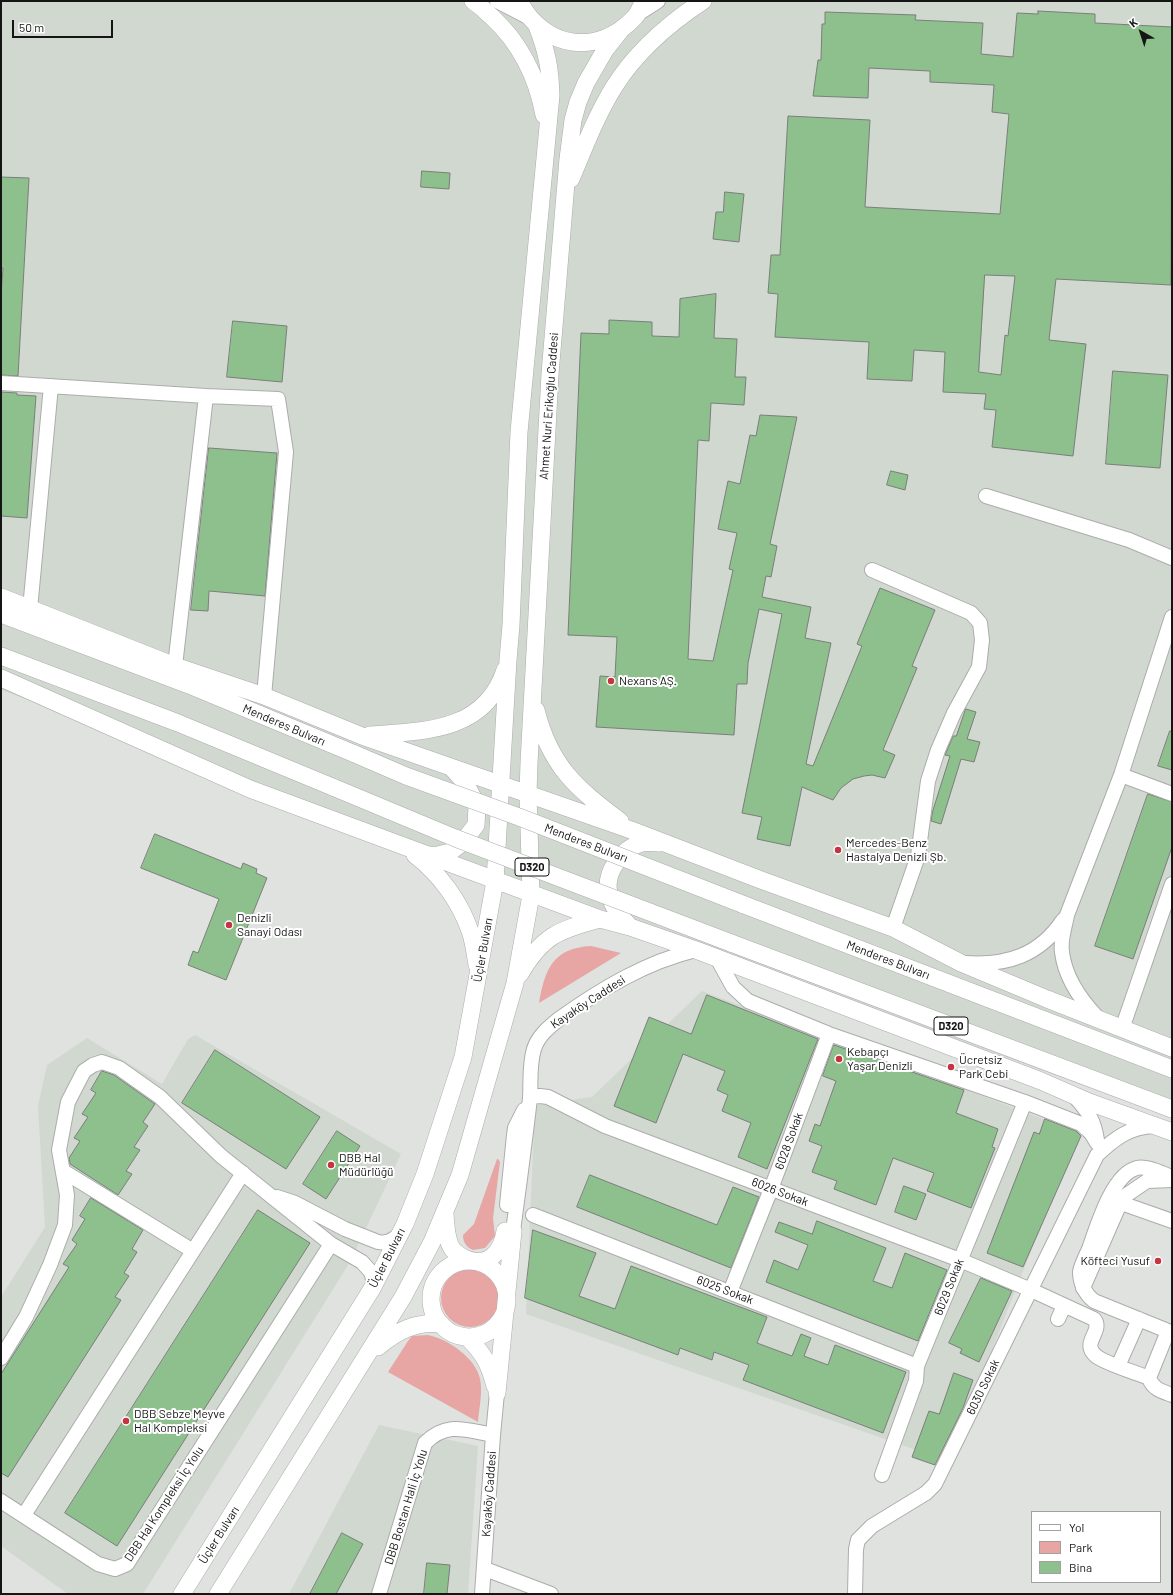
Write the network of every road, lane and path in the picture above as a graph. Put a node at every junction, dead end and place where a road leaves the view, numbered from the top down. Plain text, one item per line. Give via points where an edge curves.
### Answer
1 (473, 1) edge
2 (497, 1) edge
3 (519, 1) edge
4 (658, 1) edge
5 (703, 1) edge
6 (640, 8) edge
7 (533, 22) junction
8 (620, 31) junction
9 (548, 139) junction
10 (565, 194) junction
11 (1, 383) edge
12 (51, 386) junction
13 (206, 396) junction
14 (986, 496) dead end
15 (1172, 558) edge
16 (872, 570) dead end
17 (1, 597) edge
18 (30, 609) junction
19 (1, 614) edge
20 (1172, 617) edge
21 (1, 656) edge
22 (508, 660) junction
23 (175, 666) junction
24 (1, 678) edge
25 (264, 696) junction
26 (533, 700) junction
27 (362, 736) junction
28 (450, 766) junction
29 (1121, 775) junction
30 (502, 784) junction
31 (528, 794) junction
32 (1172, 794) edge
33 (631, 830) junction
34 (663, 842) junction
35 (407, 849) junction
36 (495, 881) junction
37 (1172, 884) edge
38 (531, 895) junction
39 (1067, 915) junction
40 (600, 920) junction
41 (630, 928) junction
42 (893, 928) junction
43 (696, 950) junction
44 (717, 958) junction
45 (961, 963) junction
46 (478, 976) junction
47 (515, 983) junction
48 (1098, 1018) junction
49 (1122, 1029) junction
50 (829, 1034) junction
51 (1172, 1048) edge
52 (1172, 1062) edge
53 (1172, 1069) edge
54 (1073, 1095) junction
55 (530, 1097) junction
56 (1025, 1102) junction
57 (1172, 1110) edge
58 (1164, 1129) edge
59 (1097, 1149) junction
60 (63, 1171) junction
61 (243, 1173) junction
62 (1172, 1178) edge
63 (772, 1189) junction
64 (271, 1195) junction
65 (1121, 1203) junction
66 (445, 1214) junction
67 (533, 1215) dead end
68 (1172, 1222) edge
69 (509, 1231) junction
70 (399, 1235) junction
71 (331, 1244) junction
72 (193, 1251) junction
73 (960, 1260) junction
74 (477, 1262) junction
75 (373, 1287) junction
76 (1084, 1288) junction
77 (1031, 1290) junction
78 (730, 1292) junction
79 (506, 1305) junction
80 (1064, 1306) junction
81 (1058, 1319) dead end
82 (1139, 1319) junction
83 (441, 1324) junction
84 (467, 1337) junction
85 (1166, 1353) edge
86 (368, 1355) junction
87 (1, 1358) edge
88 (917, 1366) junction
89 (1118, 1366) junction
90 (1148, 1378) junction
91 (497, 1393) junction
92 (1172, 1395) edge
93 (493, 1435) junction
94 (882, 1475) dead end
95 (1, 1501) edge
96 (24, 1515) junction
97 (485, 1569) junction
98 (182, 1594) edge
99 (218, 1594) edge
100 (379, 1594) edge
101 (482, 1594) edge
102 (551, 1594) edge
103 (854, 1594) edge

1 - 9 main road via 502,26 522,54 541,96
2 - 7 street
3 - 7 main road
4 - 6 street
5 - 10 main road via 674,21 642,51 614,87 586,143
6 - 8 main road
7 - 8 main road via 549,35 578,43 607,38
7 - 9 main road via 545,47 550,68
8 - 10 main road, Ahmet Nuri Erikoğlu Caddesi via 599,61 578,102 573,120
9 - 22 main road via 519,432
10 - 26 main road, Ahmet Nuri Erikoğlu Caddesi via 550,374
11 - 12 street
12 - 13 street
12 - 18 street
13 - 23 street
13 - 25 street via 278,399 286,452
14 - 15 street via 1129,540
16 - 42 street via 971,613 980,623 982,640 979,667 954,713 930,774 918,856
17 - 18 main road
18 - 23 main road
19 - 53 main road, Menderes Bulvarı, bridge via 189,685 406,776 519,817
20 - 29 street
21 - 57 main road, D320, bridge via 178,723 455,838
22 - 27 main road via 503,675 490,697 470,716 440,728
22 - 30 main road
23 - 25 main road
24 - 35 main road via 250,789
25 - 27 main road
26 - 31 main road, Ahmet Nuri Erikoğlu Caddesi
26 - 33 main road via 538,721 562,769 574,783
27 - 28 main road
28 - 30 main road
28 - 35 main road via 466,784 477,806 476,826 462,843 450,852 434,856
29 - 32 street
29 - 39 street
30 - 31 main road
30 - 36 main road, Üçler Bulvarı
31 - 33 main road
31 - 38 main road, Ahmet Nuri Erikoğlu Caddesi
33 - 34 main road
34 - 41 main road via 642,843 627,850 609,876 608,891 612,903
34 - 42 main road
35 - 36 main road
35 - 46 main road via 428,865 460,908 471,932
36 - 38 main road
36 - 46 main road, Üçler Bulvarı
37 - 49 street
38 - 40 main road
38 - 47 main road
39 - 45 street via 1054,934 1032,951 1010,960 979,964
39 - 48 street via 1062,951 1065,969 1083,1003
40 - 41 main road
40 - 47 main road via 562,930 545,941 536,949
41 - 43 main road
42 - 45 main road
43 - 44 main road
43 - 55 street, Kayaköy Caddesi via 649,965 588,1000 551,1025 534,1048
44 - 50 street via 733,987 748,1001
44 - 54 main road
45 - 48 main road
46 - 70 main road, Üçler Bulvarı via 463,1057 425,1174
47 - 66 main road via 460,1175
48 - 49 main road
49 - 51 main road
49 - 52 main road
50 - 56 street
50 - 63 street, 6028 Sokak
54 - 58 main road
54 - 59 street via 1093,1121
55 - 63 street, 6026 Sokak via 548,1097 605,1126
55 - 69 street, Kayaköy Caddesi via 515,1128
56 - 59 street via 1081,1124 1091,1133
56 - 73 street, 6029 Sokak
58 - 59 street, 6030 Sokak via 1141,1127
59 - 77 street, 6030 Sokak
60 - 61 street via 60,1150 68,1102 84,1071 102,1062 119,1068 160,1097 221,1156
60 - 72 street
60 - 87 street via 67,1196 65,1225 26,1316
61 - 64 street
61 - 72 street
62 - 65 street via 1147,1181 1133,1189
62 - 76 street via 1139,1167 1129,1171 1122,1178 1114,1188 1100,1218 1080,1272
63 - 73 street, 6026 Sokak
63 - 78 street, 6028 Sokak
64 - 70 street via 295,1203 345,1230 378,1242 391,1241
64 - 71 street
65 - 68 street
65 - 76 street
66 - 74 main road via 453,1250 464,1258
66 - 86 main road via 403,1297
67 - 78 street, 6025 Sokak
69 - 74 main road via 497,1253 489,1259
69 - 79 main road
70 - 75 main road, Üçler Bulvarı
71 - 75 street via 367,1266 373,1279
71 - 96 street, DBB Hal Kompleksi İç Yolu via 127,1564 115,1569 98,1564
72 - 96 street
73 - 77 street, 6026 Sokak
73 - 88 street, 6029 Sokak
74 - 79 main road via 490,1266 499,1275 506,1287
74 - 83 main road via 464,1261 452,1265 441,1273 434,1285 432,1308
75 - 98 main road, Üçler Bulvarı
76 - 82 street via 1087,1296 1094,1301
77 - 80 street, 6026 Sokak
77 - 103 street, 6030 Sokak via 935,1484 926,1493 872,1526 858,1540
78 - 88 street, 6025 Sokak
79 - 84 main road via 499,1323 490,1331 479,1336
79 - 91 main road
80 - 81 street
80 - 89 street, 6026 Sokak via 1096,1321 1097,1328 1090,1342 1092,1352 1100,1359
82 - 85 street via 1168,1331
82 - 89 street
83 - 84 main road via 455,1334
83 - 86 main road via 418,1324 406,1328 387,1339
84 - 91 main road via 490,1368
85 - 90 street
86 - 99 main road
88 - 94 street, 6029 Sokak via 916,1381
89 - 90 street
90 - 92 street via 1157,1389
91 - 93 street, Kayaköy Caddesi
93 - 97 street, Kayaköy Caddesi
93 - 100 street, DBB Bostan Hali İç Yolu via 451,1428 439,1432 425,1443
95 - 96 street, DBB Hal Kompleksi İç Yolu
97 - 101 street, Kayaköy Caddesi
97 - 102 street

